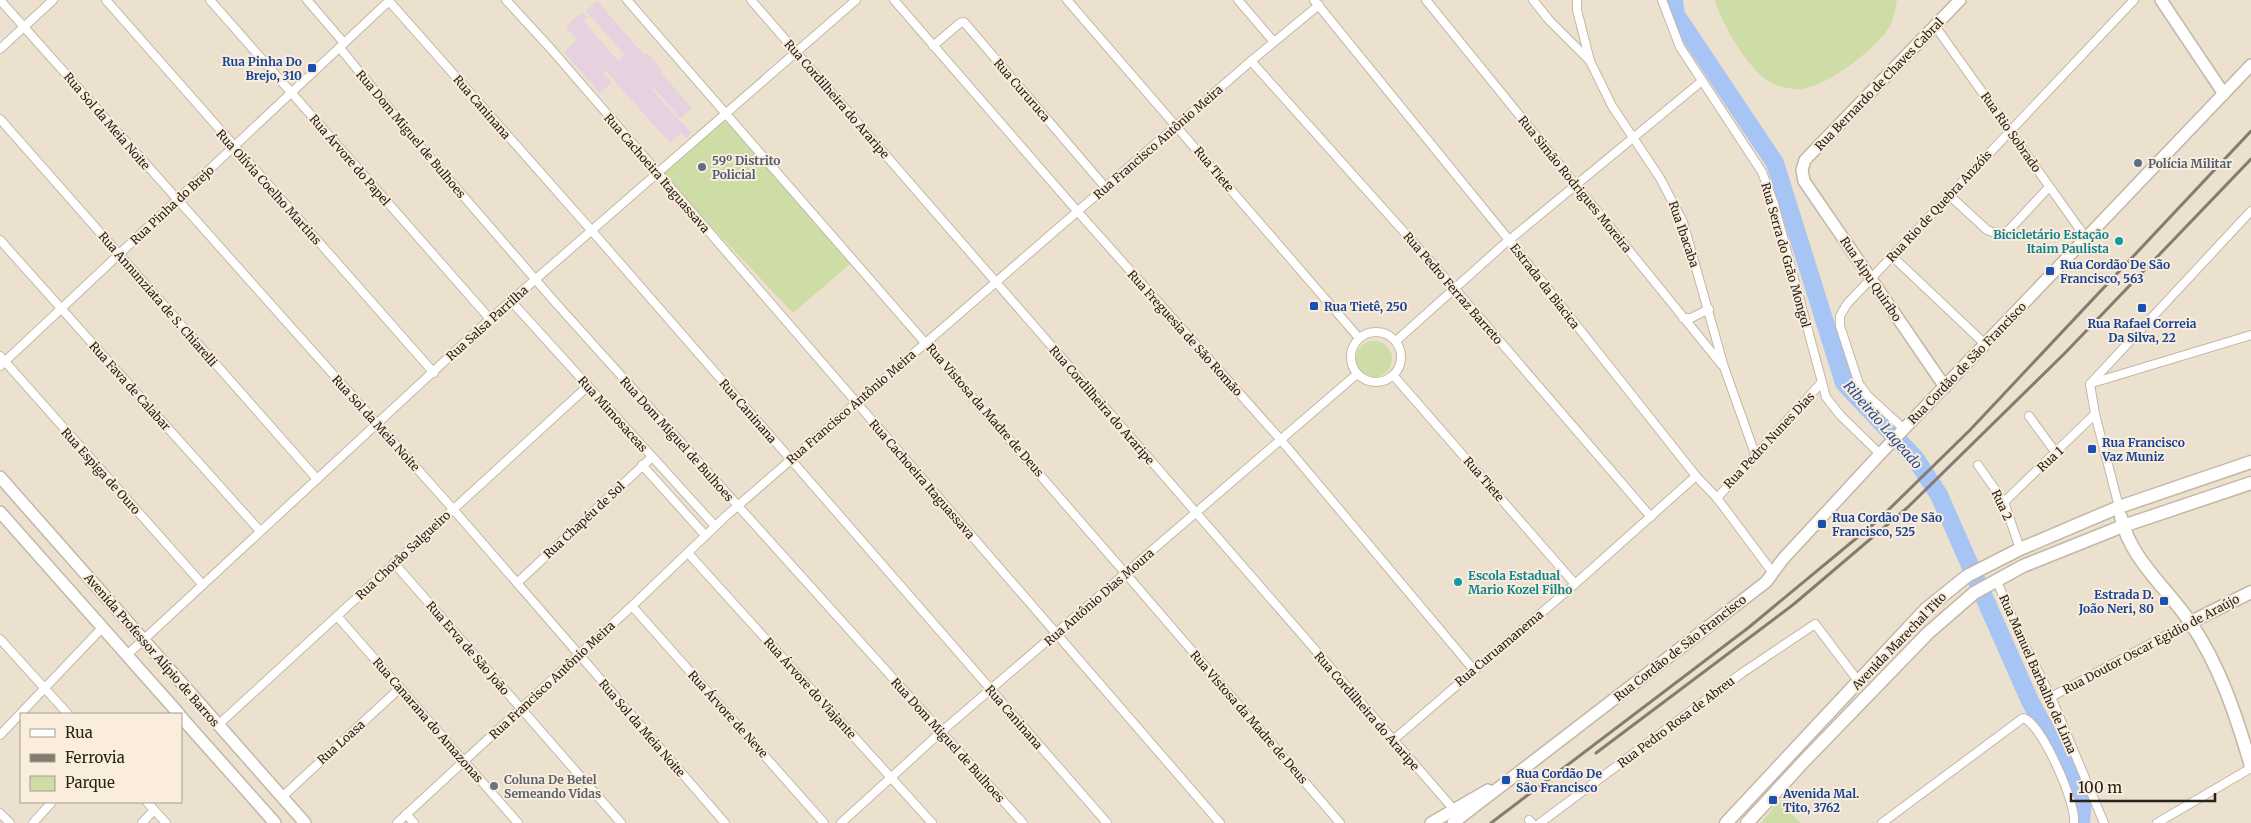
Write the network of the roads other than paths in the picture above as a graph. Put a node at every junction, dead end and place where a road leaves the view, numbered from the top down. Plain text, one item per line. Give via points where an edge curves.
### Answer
1 (0, 0) edge
2 (53, 0) edge
3 (106, 0) edge
4 (210, 0) edge
5 (307, 0) edge
6 (506, 0) edge
7 (627, 0) edge
8 (751, 0) edge
9 (856, 0) edge
10 (894, 0) edge
11 (1067, 0) edge
12 (1238, 0) edge
13 (1426, 0) edge
14 (1533, 0) edge
15 (1577, 0) edge
16 (1662, 0) edge
17 (1960, 0) edge
18 (2134, 0) edge
19 (2161, 0) edge
20 (390, 1) edge
21 (1317, 3) edge
22 (1935, 26) junction
23 (24, 27) junction
24 (1582, 31) junction
25 (1566, 38) junction
26 (1274, 42) junction
27 (342, 45) junction
28 (933, 46) junction
29 (0, 49) edge
30 (796, 51) junction
31 (1251, 61) junction
32 (1590, 61) junction
33 (2251, 65) edge
34 (1702, 81) junction
35 (290, 93) junction
36 (2224, 94) junction
37 (725, 113) junction
38 (0, 119) edge
39 (1177, 125) junction
40 (2011, 130) junction
41 (1632, 136) junction
42 (233, 147) junction
43 (1802, 170) joint
44 (657, 172) junction
45 (1577, 185) junction
46 (2049, 187) junction
47 (1106, 188) junction
48 (1949, 196) junction
49 (177, 200) junction
50 (2251, 211) edge
51 (1078, 212) junction
52 (592, 230) junction
53 (2086, 238) junction
54 (0, 240) edge
55 (1509, 240) junction
56 (119, 255) junction
57 (1892, 256) junction
58 (1871, 279) junction
59 (535, 280) junction
60 (996, 282) junction
61 (1455, 289) junction
62 (511, 301) junction
63 (1709, 308) junction
64 (60, 309) junction
65 (1683, 318) junction
66 (490, 319) junction
67 (2251, 335) edge
68 (1359, 338) junction
69 (1396, 341) junction
70 (926, 342) junction
71 (1985, 344) junction
72 (2, 361) edge
73 (1724, 367) junction
74 (434, 372) junction
75 (1357, 374) junction
76 (1393, 375) junction
77 (1821, 383) junction
78 (2090, 384) junction
79 (588, 386) junction
80 (1945, 387) junction
81 (856, 403) junction
82 (2095, 414) junction
83 (2029, 416) dead end
84 (377, 424) junction
85 (1902, 431) junction
86 (1281, 440) junction
87 (1883, 451) junction
88 (2056, 453) junction
89 (1755, 454) junction
90 (652, 457) junction
91 (791, 460) junction
92 (2251, 462) edge
93 (642, 465) junction
94 (1978, 465) dead end
95 (1696, 476) junction
96 (0, 477) edge
97 (317, 479) junction
98 (2251, 483) edge
99 (1717, 498) junction
100 (2004, 502) junction
101 (737, 506) junction
102 (2119, 507) junction
103 (453, 509) junction
104 (0, 512) edge
105 (1196, 514) junction
106 (1651, 517) junction
107 (715, 526) junction
108 (2123, 526) junction
109 (260, 531) junction
110 (705, 536) junction
111 (2020, 549) junction
112 (688, 553) junction
113 (394, 563) junction
114 (1774, 572) junction
115 (1126, 574) junction
116 (1993, 581) junction
117 (516, 583) junction
118 (203, 584) junction
119 (1576, 584) junction
120 (2251, 592) edge
121 (632, 606) junction
122 (337, 616) junction
123 (2190, 622) junction
124 (102, 628) junction
125 (1057, 634) junction
126 (0, 639) edge
127 (144, 640) junction
128 (127, 655) junction
129 (579, 655) junction
130 (1473, 669) junction
131 (1859, 682) junction
132 (400, 688) junction
133 (45, 689) junction
134 (990, 689) junction
135 (2051, 697) junction
136 (521, 708) junction
137 (22, 713) edge
138 (67, 713) edge
139 (177, 713) edge
140 (20, 715) edge
141 (182, 718) edge
142 (218, 725) junction
143 (941, 732) junction
144 (0, 735) edge
145 (1392, 741) junction
146 (464, 761) junction
147 (2251, 767) edge
148 (890, 777) junction
149 (282, 797) junction
150 (51, 803) edge
151 (148, 803) edge
152 (154, 810) junction
153 (0, 813) edge
154 (406, 814) junction
155 (1456, 817) edge
156 (10, 823) edge
157 (32, 823) edge
158 (142, 823) edge
159 (166, 823) edge
160 (275, 823) edge
161 (305, 823) edge
162 (397, 823) edge
163 (414, 823) edge
164 (518, 823) edge
165 (621, 823) edge
166 (725, 823) edge
167 (824, 823) edge
168 (842, 823) edge
169 (932, 823) edge
170 (1023, 823) edge
171 (1106, 823) edge
172 (1220, 823) edge
173 (1340, 823) edge
174 (1431, 823) edge
175 (1540, 823) edge
176 (1726, 823) edge
177 (1747, 823) edge
178 (1882, 823) edge
179 (2074, 823) edge
180 (2104, 823) edge
181 (2157, 823) edge

1 - 23 street, Rua Sol da Meia Noite
2 - 23 street
3 - 42 street, Rua Olívia Coelho Martins
4 - 35 street, Rua Árvore do Papel
5 - 27 street, Rua Dom Miguel de Bulhoes
6 - 44 street, Rua Cachoeira Itaguassava
7 - 37 street, Rua Vistosa da Madre de Deus
8 - 30 street, Rua Cordilheira do Araripe
9 - 30 street, Rua Salsa Parrilha
10 - 28 street, Rua Freguesia de São Romão
11 - 39 street, Rua Tiete
12 - 26 street
13 - 45 street, Rua Simão Rodrigues Moreira
14 - 25 street
15 - 24 street, Rua Ibacaba
16 - 34 street, Rua Serra do Grão Mongol via 1680,47
17 - 22 street, Rua Bernardo de Chaves Cabral
18 - 40 street, Rua Rio de Quebra Anzóis
19 - 36 street
20 - 27 street, Rua Pinha do Brejo
20 - 52 street, Rua Caninana
21 - 26 street, Rua Francisco Antônio Meira
21 - 55 street, Estrada da Biacica
22 - 40 street, Rua Rio Sobrado
22 - 43 street, Rua Bernardo de Chaves Cabral via 1805,160
23 - 29 street
23 - 49 street, Rua Sol da Meia Noite
24 - 25 street
24 - 32 street, Rua Ibacaba
25 - 32 street
26 - 31 street, Rua Francisco Antônio Meira
27 - 35 street, Rua Pinha do Brejo
27 - 59 street, Rua Dom Miguel de Bulhoes via 414,139
28 - 47 street, Rua Cururuca via 964,22
28 - 51 street, Rua Freguesia de São Romão
30 - 37 street, Rua Salsa Parrilha
30 - 60 street, Rua Cordilheira do Araripe
31 - 39 street, Rua Francisco Antônio Meira
31 - 61 street, Rua Pedro Ferraz Barreto
32 - 41 street, Rua Ibacaba via 1612,106
33 - 36 street, Rua Cordão de São Francisco
34 - 41 street
34 - 77 street, Rua Serra do Grão Mongol via 1762,172 1774,204
35 - 42 street, Rua Pinha do Brejo
35 - 66 street, Rua Árvore do Papel
36 - 53 street, Rua Cordão de São Francisco
37 - 44 street, Rua Salsa Parrilha
37 - 70 street, Rua Vistosa da Madre de Deus
38 - 56 street, Rua Annunziata de S. Chiarelli
39 - 47 street, Rua Francisco Antônio Meira
39 - 68 street, Rua Tiete
40 - 46 street, Rua Rio Sobrado
40 - 48 street, Rua Rio de Quebra Anzóis
41 - 45 street
41 - 63 street, Rua Ibacaba via 1670,195 1683,222
42 - 49 street, Rua Pinha do Brejo
42 - 74 street, Rua Olívia Coelho Martins
43 - 58 street, Rua Aipu Quiribo via 1804,181
44 - 52 street, Rua Salsa Parrilha
44 - 81 street, Rua Cachoeira Itaguassava
45 - 55 street
45 - 65 street, Rua Simão Rodrigues Moreira
46 - 48 street via 2010,229 2000,235 1987,230
46 - 53 street, Rua Rio Sobrado
47 - 51 street, Rua Francisco Antônio Meira
48 - 57 street, Rua Rio de Quebra Anzóis
49 - 56 street, Rua Pinha do Brejo
49 - 84 street, Rua Sol da Meia Noite
50 - 78 street
51 - 60 street, Rua Francisco Antônio Meira
51 - 86 street, Rua Freguesia de São Romão
52 - 59 street, Rua Salsa Parrilha
52 - 91 street, Rua Caninana
53 - 71 street, Rua Cordão de São Francisco
54 - 64 street, Rua Fava de Calabar
55 - 61 street
55 - 95 street, Estrada da Biacica
56 - 64 street, Rua Pinha do Brejo
56 - 97 street, Rua Annunziata de S. Chiarelli
57 - 58 street, Rua Rio de Quebra Anzóis
57 - 71 street
58 - 80 street, Rua Aipu Quiribo
58 - 85 street, Rua Rio de Quebra Anzóis via 1847,304 1840,316 1840,326 1859,384
59 - 62 street, Rua Salsa Parrilha
59 - 101 street, Rua Dom Miguel de Bulhoes
60 - 70 street, Rua Francisco Antônio Meira
60 - 105 street, Rua Cordilheira do Araripe
61 - 69 street
61 - 106 street, Rua Pedro Ferraz Barreto
62 - 66 street, Rua Salsa Parrilha
62 - 79 street, Rua Mimosaceas
63 - 65 street via 1690,318
63 - 73 street, Rua Ibacaba
64 - 72 street, Rua Pinha do Brejo
64 - 109 street, Rua Fava de Calabar
65 - 73 street, Rua Simão Rodrigues Moreira
66 - 74 street, Rua Salsa Parrilha
67 - 78 street
68 - 69 street via 1374,332
68 - 75 street via 1354,344 1351,360
69 - 76 street via 1400,362
70 - 81 street, Rua Francisco Antônio Meira
70 - 115 street, Rua Vistosa da Madre de Deus
71 - 80 street, Rua Cordão de São Francisco
72 - 118 street, Rua Espiga de Ouro
73 - 89 street, Rua Ibacaba
74 - 84 street, Rua Salsa Parrilha
75 - 76 street via 1379,382
75 - 86 street, Rua Antônio Dias Moura
76 - 119 street, Rua Tiete
77 - 87 street, Rua Serra do Grão Mongol via 1831,406
77 - 89 street, Rua Pedro Nunes Dias
78 - 82 street
79 - 90 street, Rua Mimosaceas
79 - 103 street, Rua Chorão Salgueiro
80 - 85 street, Rua Cordão de São Francisco
81 - 91 street, Rua Francisco Antônio Meira
81 - 125 street, Rua Cachoeira Itaguassava
82 - 88 street, Rua 1
82 - 102 street
83 - 88 street
84 - 97 street, Rua Salsa Parrilha
84 - 103 street, Rua Sol da Meia Noite
85 - 87 street, Rua Cordão de São Francisco
86 - 105 street, Rua Antônio Dias Moura
86 - 130 street, Rua Freguesia de São Romão
87 - 114 street, Rua Cordão de São Francisco
88 - 100 street, Rua 1
89 - 99 street, Rua Pedro Nunes Dias
90 - 93 street, Rua Chapéu de Sol
90 - 107 street, Rua Mimosaceas
91 - 101 street, Rua Francisco Antônio Meira
91 - 134 street, Rua Caninana
92 - 102 main road, Avenida Marechal Tito
93 - 110 street, Rua Mimosaceas
93 - 117 street, Rua Chapéu de Sol
94 - 100 street, Rua 2
95 - 99 street, Estrada da Biacica
95 - 106 street, Rua Curuamanema
96 - 127 street, Avenida Professor Alípio de Barros
97 - 109 street, Rua Salsa Parrilha
98 - 108 main road, Avenida Marechal Tito
99 - 114 street, Estrada da Biacica
100 - 111 street, Rua 2
101 - 107 street, Rua Francisco Antônio Meira
101 - 143 street, Rua Dom Miguel de Bulhoes
102 - 108 main road
102 - 111 main road, Avenida Marechal Tito
103 - 113 street, Rua Chorão Salgueiro
103 - 117 street, Rua Sol da Meia Noite
104 - 124 street, Avenida Professor Alípio de Barros
105 - 115 street, Rua Antônio Dias Moura
105 - 145 street, Rua Cordilheira do Araripe
106 - 119 street, Rua Curuamanema
107 - 110 street, Rua Francisco Antônio Meira
108 - 116 main road, Avenida Marechal Tito
108 - 123 main road via 2140,558
109 - 118 street, Rua Salsa Parrilha
110 - 112 street, Rua Francisco Antônio Meira
111 - 131 main road, Avenida Marechal Tito via 1982,566 1925,610
112 - 121 street, Rua Francisco Antônio Meira
112 - 148 street, Rua Árvore do Viajante
113 - 122 street, Rua Chorão Salgueiro
113 - 136 street, Rua Erva de São João
114 - 155 street, Rua Cordão de São Francisco via 1766,582
115 - 125 street, Rua Antônio Dias Moura
115 - 173 street, Rua Vistosa da Madre de Deus
116 - 135 street, Rua Manuel Barbalho de Lima
116 - 177 main road, Avenida Marechal Tito via 1928,633
117 - 129 street, Rua Sol da Meia Noite
118 - 127 street, Rua Salsa Parrilha
119 - 130 street, Rua Curuamanema
120 - 123 main road, Rua Doutor Oscar Egidio de Araújo
121 - 129 street, Rua Francisco Antônio Meira
121 - 167 street, Rua Árvore de Neve
122 - 132 street, Rua Canarana do Amazonas
122 - 142 street, Rua Chorão Salgueiro
123 - 135 street, Rua Doutor Oscar Egidio de Araújo
123 - 147 main road via 2233,705
124 - 128 street, Avenida Professor Alípio de Barros
124 - 133 street
125 - 134 street, Rua Antônio Dias Moura
125 - 172 street, Rua Cachoeira Itaguassava
126 - 133 street
127 - 128 street, Rua Salsa Parrilha
127 - 142 street, Avenida Professor Alípio de Barros
128 - 139 street, Avenida Professor Alípio de Barros
129 - 136 street, Rua Francisco Antônio Meira
129 - 166 street, Rua Sol da Meia Noite
130 - 145 street, Rua Curuamanema
131 - 175 street, Rua Pedro Rosa de Abreu via 1815,624 1749,668
131 - 176 main road, Avenida Marechal Tito
132 - 146 street, Rua Canarana do Amazonas
132 - 149 street, Rua Loasa
133 - 137 street
133 - 138 street
134 - 143 street, Rua Antônio Dias Moura
134 - 171 street, Rua Caninana
135 - 180 street, Rua Manuel Barbalho de Lima
136 - 146 street, Rua Francisco Antônio Meira
136 - 165 street, Rua Erva de São João
140 - 144 street
141 - 160 street, Avenida Professor Alípio de Barros
142 - 149 street, Avenida Professor Alípio de Barros
143 - 148 street, Rua Antônio Dias Moura
143 - 170 street, Rua Dom Miguel de Bulhoes
145 - 155 street, Rua Cordilheira do Araripe
146 - 154 street, Rua Francisco Antônio Meira
146 - 164 street, Rua Canarana do Amazonas
147 - 181 street
148 - 168 street, Rua Antônio Dias Moura
148 - 169 street, Rua Árvore do Viajante
149 - 161 street, Avenida Professor Alípio de Barros
150 - 157 street
151 - 152 street
152 - 158 street
152 - 159 street
153 - 156 street
154 - 162 street, Rua Francisco Antônio Meira
154 - 163 street
155 - 174 street, Rua Cordão de São Francisco
178 - 179 street via 2020,718 2031,722 2062,778 2074,810

